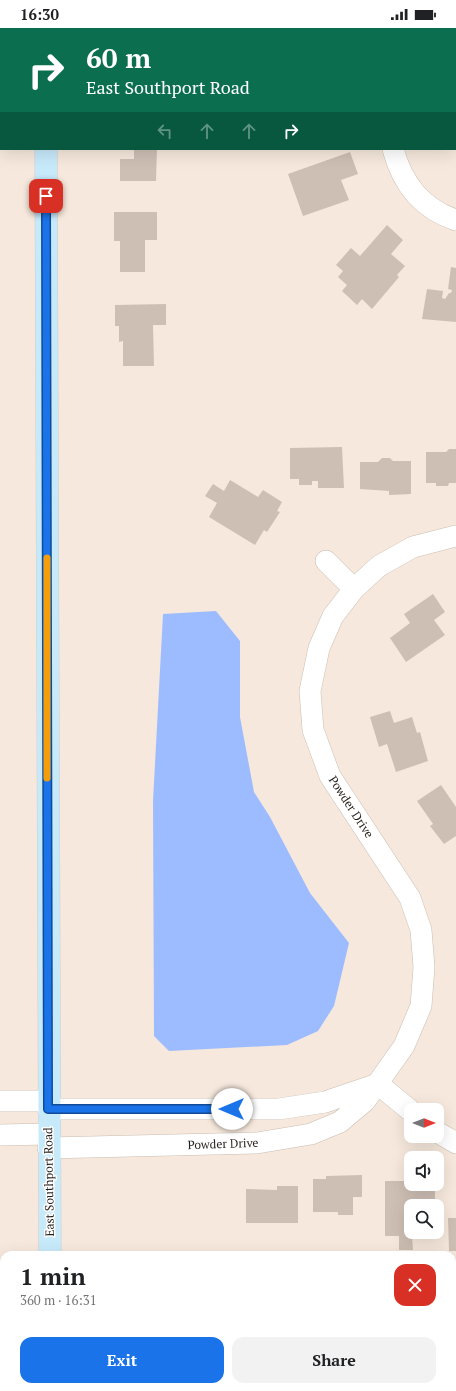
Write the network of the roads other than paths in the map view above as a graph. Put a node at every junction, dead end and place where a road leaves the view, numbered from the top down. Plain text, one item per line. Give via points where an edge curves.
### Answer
1 (46, 150) edge
2 (393, 150) edge
3 (456, 220) edge
4 (456, 536) edge
5 (326, 561) dead end
6 (354, 589) junction
7 (378, 1084) junction
8 (0, 1101) edge
9 (48, 1105) junction
10 (404, 1105) edge
11 (0, 1135) edge
12 (444, 1136) edge
13 (48, 1141) junction
14 (456, 1143) edge
15 (50, 1251) edge

1 - 9 main road, East Southport Road
2 - 3 street via 408,186 424,203 444,216
4 - 6 street, Powder Drive via 413,546 379,566
5 - 6 street
6 - 7 street, Powder Drive via 333,616 319,648 310,691 313,730 330,776 410,898 421,930 424,967 421,1006 404,1046
7 - 9 street via 325,1102 279,1109
7 - 10 street
7 - 13 street, Powder Drive via 365,1101 340,1122 311,1134 283,1140 257,1143
8 - 9 street
9 - 13 main road, East Southport Road
11 - 13 street, Powder Drive
12 - 14 street
13 - 15 main road, East Southport Road

